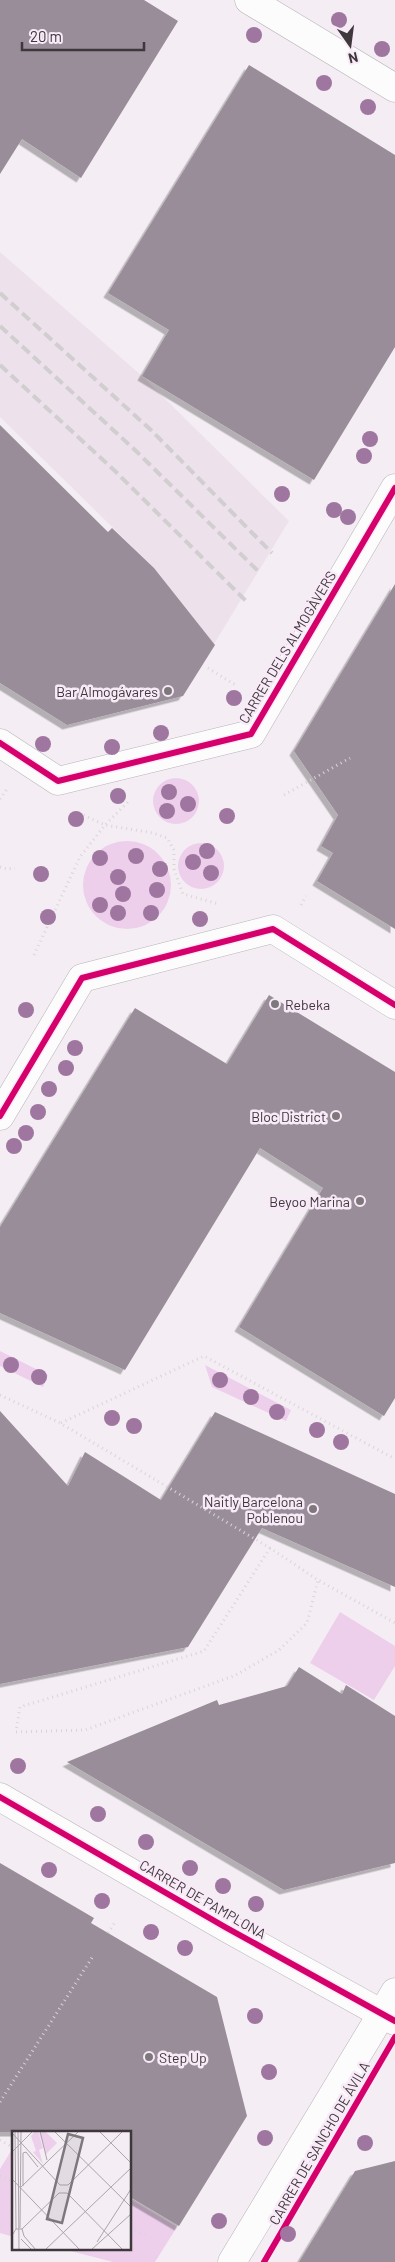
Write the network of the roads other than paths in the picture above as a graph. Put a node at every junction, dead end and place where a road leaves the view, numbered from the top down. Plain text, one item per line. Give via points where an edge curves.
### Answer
1 (249, 0) edge
2 (395, 88) edge
3 (395, 488) edge
4 (0, 743) edge
5 (395, 1005) edge
6 (0, 1116) edge
7 (0, 1797) edge
8 (391, 2009) edge
9 (232, 2262) edge

1 - 2 street
3 - 4 street, CARRER DELS ALMOGÀVERS via 251,734 58,782
5 - 6 street via 273,929 82,978
7 - 8 street, CARRER DE PAMPLONA via 234,1932
8 - 9 street, CARRER DE SANCHO DE ÁVILA

